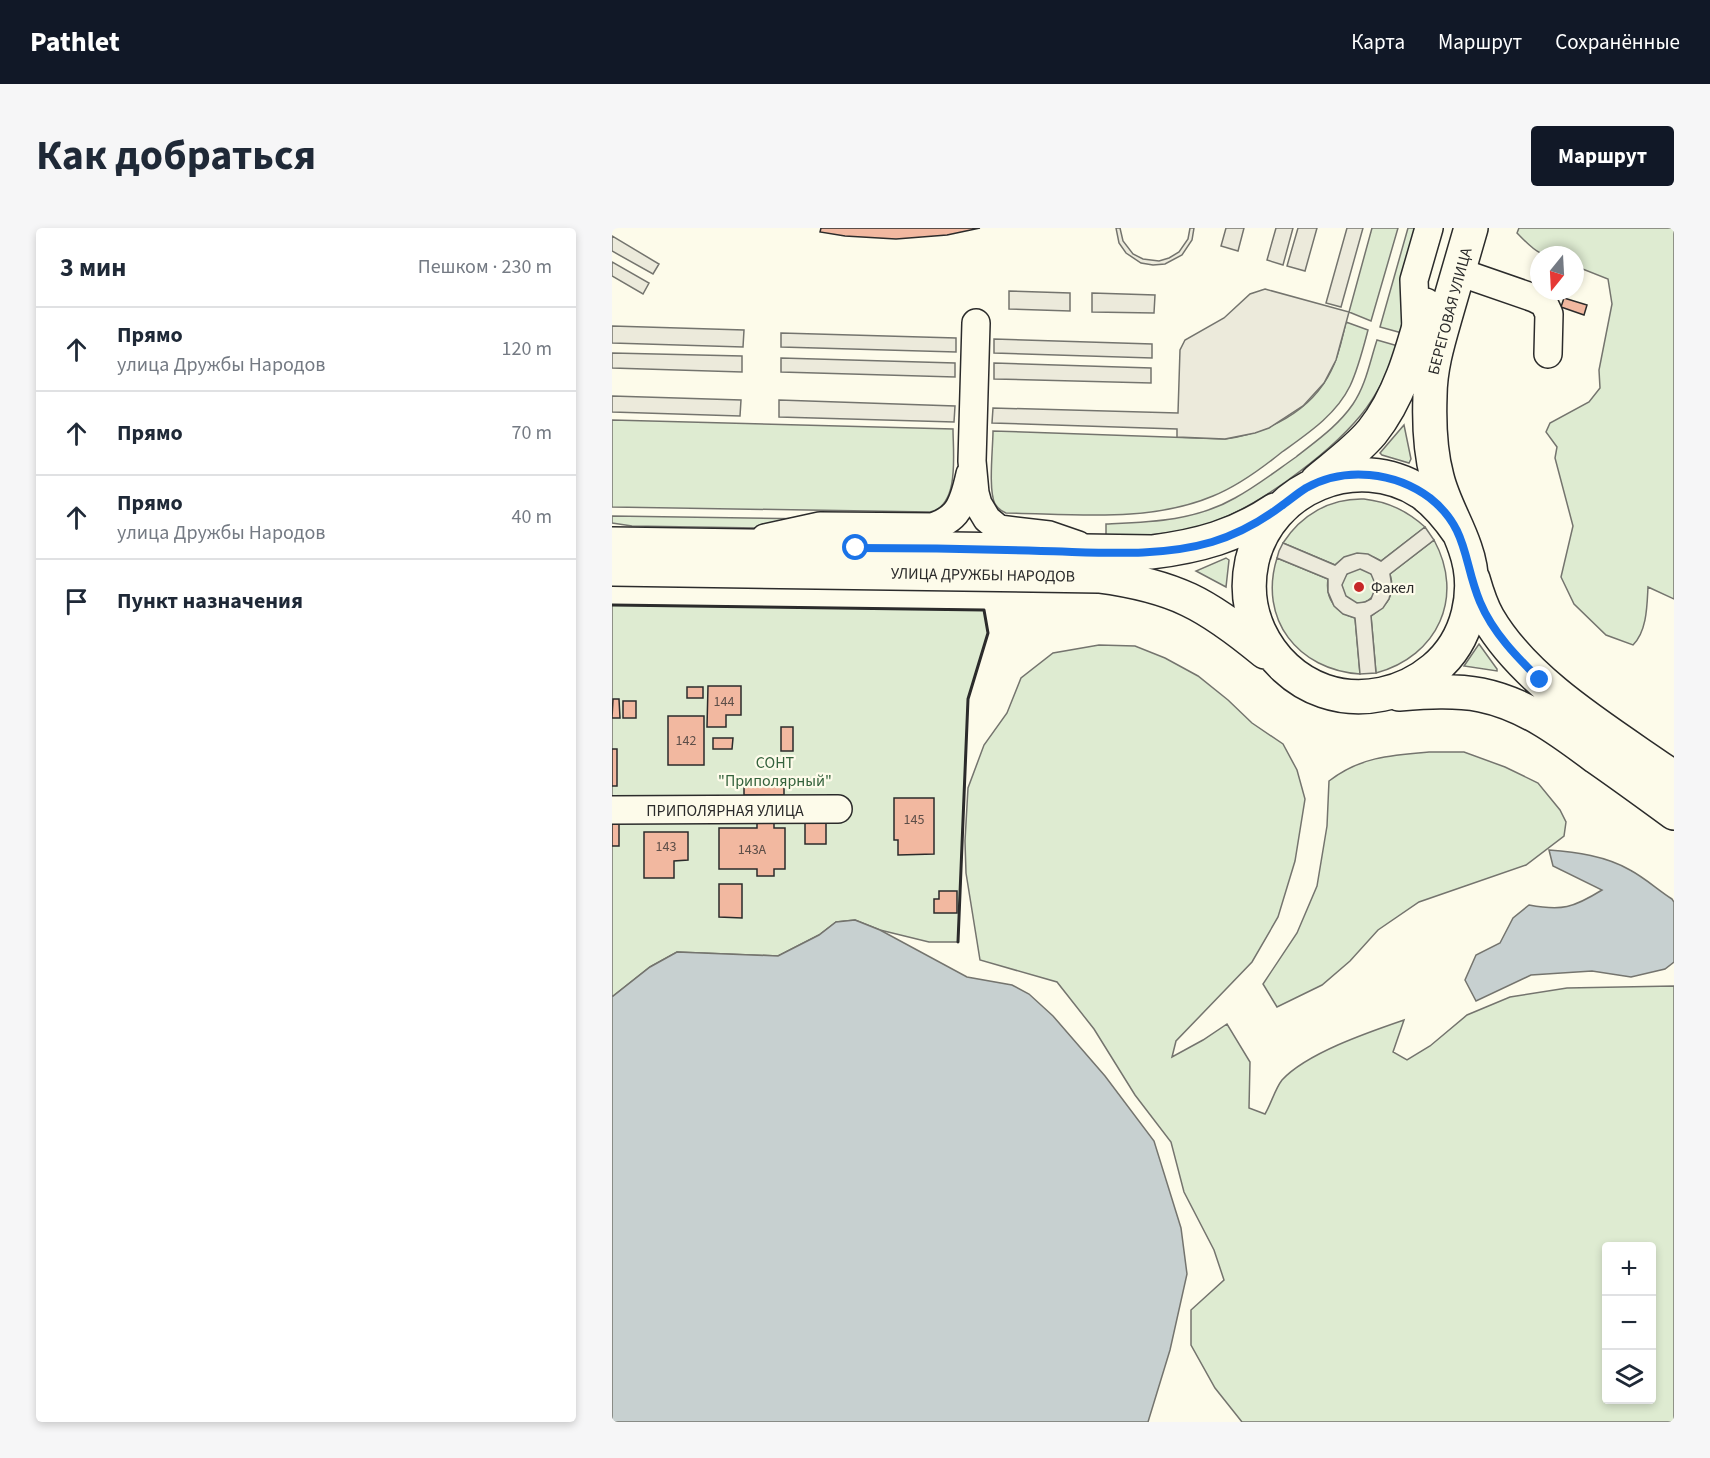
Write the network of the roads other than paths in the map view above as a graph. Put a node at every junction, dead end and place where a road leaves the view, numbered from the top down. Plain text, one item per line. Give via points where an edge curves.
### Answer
1 (1448, 228) edge
2 (1459, 272) junction
3 (976, 323) dead end
4 (1548, 354) dead end
5 (972, 461) junction
6 (1296, 496) junction
7 (937, 527) junction
8 (1459, 533) junction
9 (612, 537) edge
10 (612, 544) edge
11 (645, 544) junction
12 (725, 546) junction
13 (856, 548) junction
14 (1099, 552) junction
15 (612, 568) edge
16 (1471, 575) junction
17 (1290, 672) junction
18 (1373, 696) junction
19 (1674, 778) edge
20 (838, 809) dead end
21 (612, 810) edge
22 (1674, 813) edge

1 - 2 main road, БЕРЕГОВАЯ УЛИЦА
1 - 6 main road, БЕРЕГОВАЯ УЛИЦА via 1395,394 1373,431 1355,450
2 - 4 lane via 1544,303 1549,314
2 - 8 main road, БЕРЕГОВАЯ УЛИЦА via 1434,360 1430,419 1437,478
3 - 5 lane
5 - 7 lane via 962,505 951,519
5 - 14 lane via 978,504 992,525 1007,531 1049,535
6 - 8 main road via 1321,481 1350,475 1393,479 1431,500
6 - 14 main road, УЛИЦА ДРУЖБЫ НАРОДОВ via 1261,520 1212,542 1152,552
6 - 17 main road via 1266,526 1256,546 1250,567 1249,596 1262,638
7 - 12 lane via 820,526
7 - 13 lane
8 - 16 main road, БЕРЕГОВАЯ УЛИЦА
9 - 11 lane
10 - 11 main road, УЛИЦА ДРУЖБЫ НАРОДОВ
11 - 12 main road, УЛИЦА ДРУЖБЫ НАРОДОВ
12 - 13 main road, УЛИЦА ДРУЖБЫ НАРОДОВ
13 - 14 main road, УЛИЦА ДРУЖБЫ НАРОДОВ
15 - 17 main road, УЛИЦА ДРУЖБЫ НАРОДОВ via 1084,575 1123,579 1169,590 1209,609
16 - 18 main road via 1467,617 1447,656 1415,683
16 - 19 main road via 1488,618 1520,660 1567,702
17 - 18 main road via 1329,692
18 - 22 main road via 1451,692 1516,706 1562,731
20 - 21 lane, ПРИПОЛЯРНАЯ УЛИЦА

